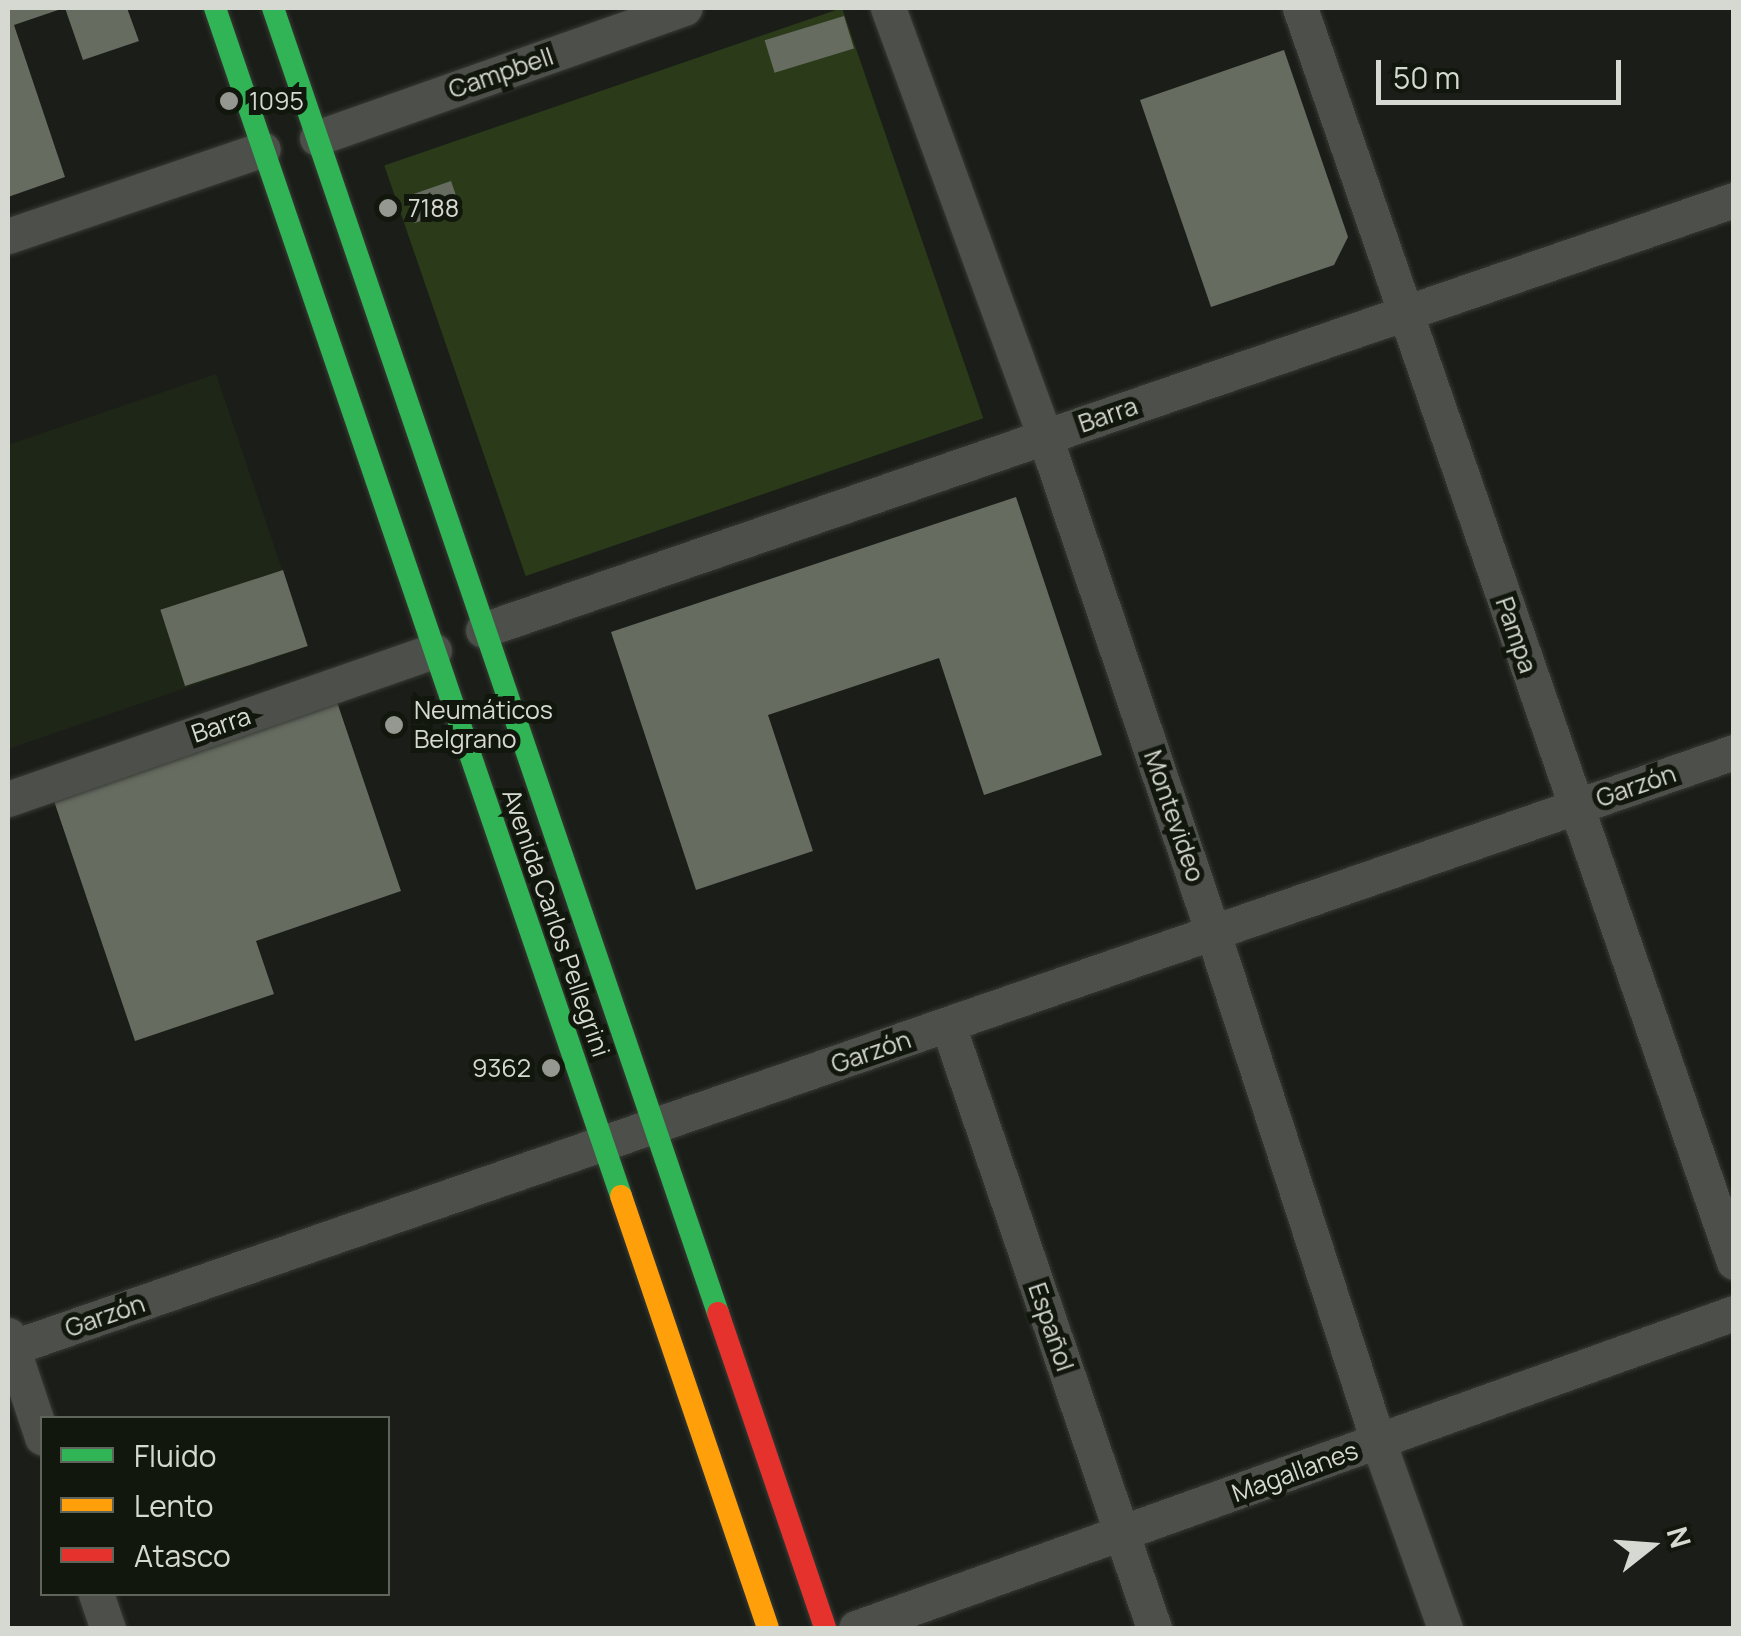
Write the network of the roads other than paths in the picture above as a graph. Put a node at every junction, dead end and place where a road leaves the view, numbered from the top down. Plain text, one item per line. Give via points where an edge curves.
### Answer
1 (215, 8) edge
2 (273, 8) edge
3 (685, 8) edge
4 (888, 8) edge
5 (1300, 8) edge
6 (316, 138) junction
7 (263, 150) junction
8 (1734, 200) edge
9 (8, 236) edge
10 (1404, 312) junction
11 (1045, 437) junction
12 (484, 630) junction
13 (434, 650) junction
14 (1734, 752) edge
15 (8, 799) edge
16 (1576, 806) junction
17 (1213, 932) junction
18 (948, 1025) junction
19 (654, 1128) junction
20 (603, 1145) junction
21 (1734, 1262) edge
22 (1734, 1314) edge
23 (9, 1344) edge
24 (40, 1432) edge
25 (1378, 1441) junction
26 (1123, 1536) junction
27 (97, 1596) edge
28 (108, 1628) edge
29 (768, 1628) edge
30 (824, 1628) edge
31 (856, 1628) edge
32 (1154, 1628) edge
33 (1445, 1628) edge

1 - 7 main road, Avenida Carlos Pellegrini
2 - 6 main road, Avenida Carlos Pellegrini
3 - 6 street, Campbell
4 - 11 street, Montevideo
5 - 10 street, Pampa
6 - 12 main road, Avenida Carlos Pellegrini
7 - 9 street
7 - 13 main road, Avenida Carlos Pellegrini
8 - 10 street, Barra
10 - 11 street, Barra
10 - 16 street, Pampa
11 - 12 street, Barra
11 - 17 street, Montevideo
12 - 19 main road, Avenida Carlos Pellegrini
13 - 15 street, Barra
13 - 20 main road, Avenida Carlos Pellegrini
14 - 16 street, Garzón
16 - 17 street, Garzón
16 - 21 street, Pampa
17 - 18 street, Garzón
17 - 25 street, Montevideo
18 - 19 street, Garzón
18 - 26 street, Español
19 - 20 street, Garzón
19 - 30 main road, Avenida Carlos Pellegrini
20 - 23 street, Garzón
20 - 29 main road, Avenida Carlos Pellegrini
22 - 25 street, Magallanes
23 - 24 street
25 - 26 street, Magallanes
25 - 33 street, Montevideo
26 - 31 street, Magallanes
26 - 32 street, Español
27 - 28 street

